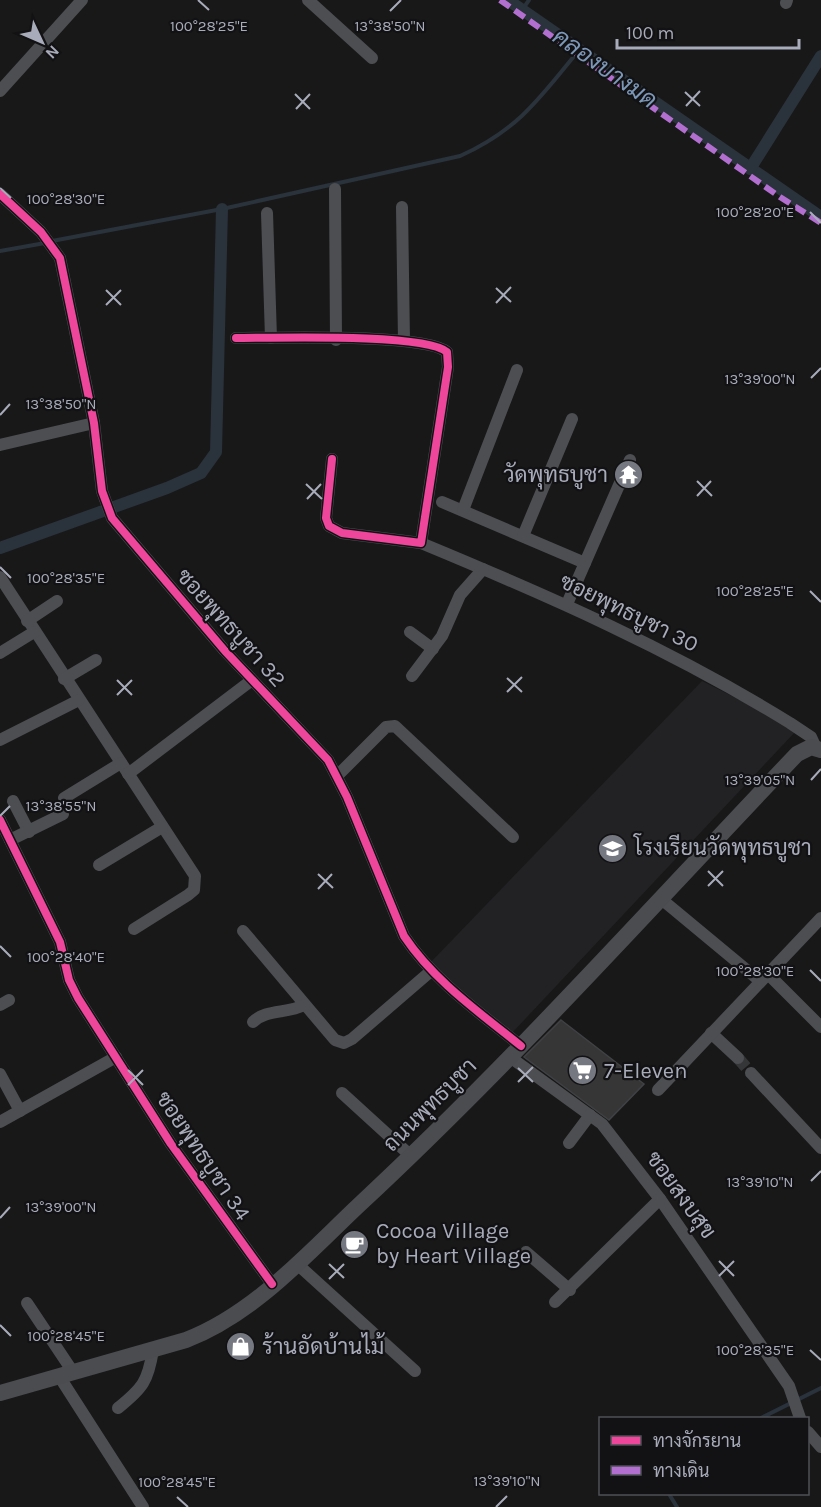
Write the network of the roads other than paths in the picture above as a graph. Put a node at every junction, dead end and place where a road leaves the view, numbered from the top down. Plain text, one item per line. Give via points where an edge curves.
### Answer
1 (82, 0) edge
2 (308, 0) edge
3 (372, 58) dead end
4 (0, 91) edge
5 (335, 189) dead end
6 (0, 194) edge
7 (402, 207) dead end
8 (267, 213) dead end
9 (236, 338) dead end
10 (271, 338) junction
11 (336, 340) junction
12 (404, 341) junction
13 (517, 370) dead end
14 (572, 419) dead end
15 (94, 423) junction
16 (0, 446) edge
17 (332, 459) dead end
18 (630, 460) dead end
19 (442, 502) dead end
20 (463, 510) junction
21 (523, 536) junction
22 (421, 543) junction
23 (585, 563) junction
24 (483, 569) junction
25 (0, 577) edge
26 (57, 602) dead end
27 (567, 604) junction
28 (27, 621) junction
29 (34, 632) junction
30 (410, 632) dead end
31 (433, 649) junction
32 (0, 652) edge
33 (96, 660) dead end
34 (412, 676) dead end
35 (64, 679) junction
36 (252, 680) junction
37 (79, 700) junction
38 (0, 740) edge
39 (816, 745) edge
40 (125, 769) junction
41 (337, 776) junction
42 (64, 798) dead end
43 (13, 801) dead end
44 (63, 814) dead end
45 (0, 820) edge
46 (162, 827) junction
47 (29, 831) junction
48 (513, 837) dead end
49 (10, 840) junction
50 (99, 865) dead end
51 (660, 898) junction
52 (821, 918) edge
53 (134, 929) dead end
54 (243, 931) dead end
55 (430, 971) junction
56 (764, 977) junction
57 (304, 1005) junction
58 (253, 1022) dead end
59 (821, 1027) edge
60 (711, 1033) junction
61 (516, 1051) junction
62 (116, 1057) junction
63 (738, 1058) tunnel mouth
64 (751, 1073) tunnel mouth
65 (0, 1074) edge
66 (658, 1090) dead end
67 (342, 1093) dead end
68 (20, 1111) junction
69 (590, 1115) junction
70 (0, 1122) edge
71 (569, 1143) dead end
72 (821, 1148) edge
73 (411, 1156) junction
74 (660, 1199) junction
75 (526, 1252) dead end
76 (296, 1263) junction
77 (272, 1284) junction
78 (570, 1290) junction
79 (555, 1302) dead end
80 (27, 1303) dead end
81 (153, 1350) junction
82 (415, 1371) dead end
83 (66, 1374) junction
84 (0, 1394) edge
85 (118, 1408) dead end
86 (798, 1415) edge
87 (809, 1434) edge
88 (821, 1447) edge
89 (142, 1507) edge

1 - 4 street
2 - 3 street
5 - 11 street
6 - 15 street, ซอยพุทธบูชา 32 via 41,232 55,249 63,268
7 - 12 street
8 - 10 street
9 - 10 street
10 - 11 street
11 - 12 street
12 - 22 street via 434,345 447,352 448,367
13 - 20 street
14 - 21 street
15 - 16 street
15 - 36 street, ซอยพุทธบูชา 32 via 106,503 112,518
17 - 22 street, ซอยพุทธบูชา 30 via 326,518 329,526 342,533
18 - 23 street
19 - 20 street
20 - 21 street
21 - 23 street
22 - 24 street, ซอยพุทธบูชา 30
23 - 27 street
24 - 27 street, ซอยพุทธบูชา 30
24 - 31 street via 460,596
25 - 28 street
26 - 28 street
27 - 39 street, ซอยพุทธบูชา 30 via 634,635 754,700
28 - 29 street
29 - 32 street
29 - 35 street
30 - 31 street
31 - 34 street
33 - 35 street
35 - 37 street
36 - 40 street
36 - 41 street, ซอยพุทธบูชา 32 via 328,760
37 - 38 street
37 - 40 street
39 - 51 main road, ถนนพุทธบูชา via 797,754
40 - 42 street
40 - 46 street
41 - 48 street via 386,728 395,726
41 - 55 street, ซอยพุทธบูชา 32 via 404,936
43 - 47 street
44 - 47 street
45 - 49 street, ซอยพุทธบูชา 34
46 - 50 street
46 - 53 street via 195,876 196,884 188,895
47 - 49 street
49 - 62 street, ซอยพุทธบูชา 34 via 60,942 69,981
51 - 56 street
51 - 61 main road, ถนนพุทธบูชา
52 - 56 street
54 - 57 street
55 - 57 street via 344,1043 335,1040
55 - 61 street, ซอยพุทธบูชา 32
56 - 59 street
56 - 60 street
57 - 58 street via 291,1012 260,1015
60 - 63 street
60 - 66 street
61 - 69 street, ซอยสงบสุข
61 - 73 main road, ถนนพุทธบูชา
62 - 68 street
62 - 77 street, ซอยพุทธบูชา 34 via 171,1144
64 - 72 street
65 - 68 street
67 - 73 street
68 - 70 street
69 - 71 street
69 - 74 street, ซอยสงบสุข via 602,1124
73 - 76 main road, ถนนพุทธบูชา
74 - 78 street
74 - 86 street, ซอยสงบสุข via 789,1386
75 - 78 street
76 - 77 main road, ถนนพุทธบูชา
76 - 82 street
77 - 81 main road, ถนนพุทธบูชา via 212,1330
78 - 79 street
80 - 83 street
81 - 83 main road, ถนนพุทธบูชา
81 - 85 street via 146,1381
83 - 84 main road, ถนนพุทธบูชา
83 - 89 street
87 - 88 street

